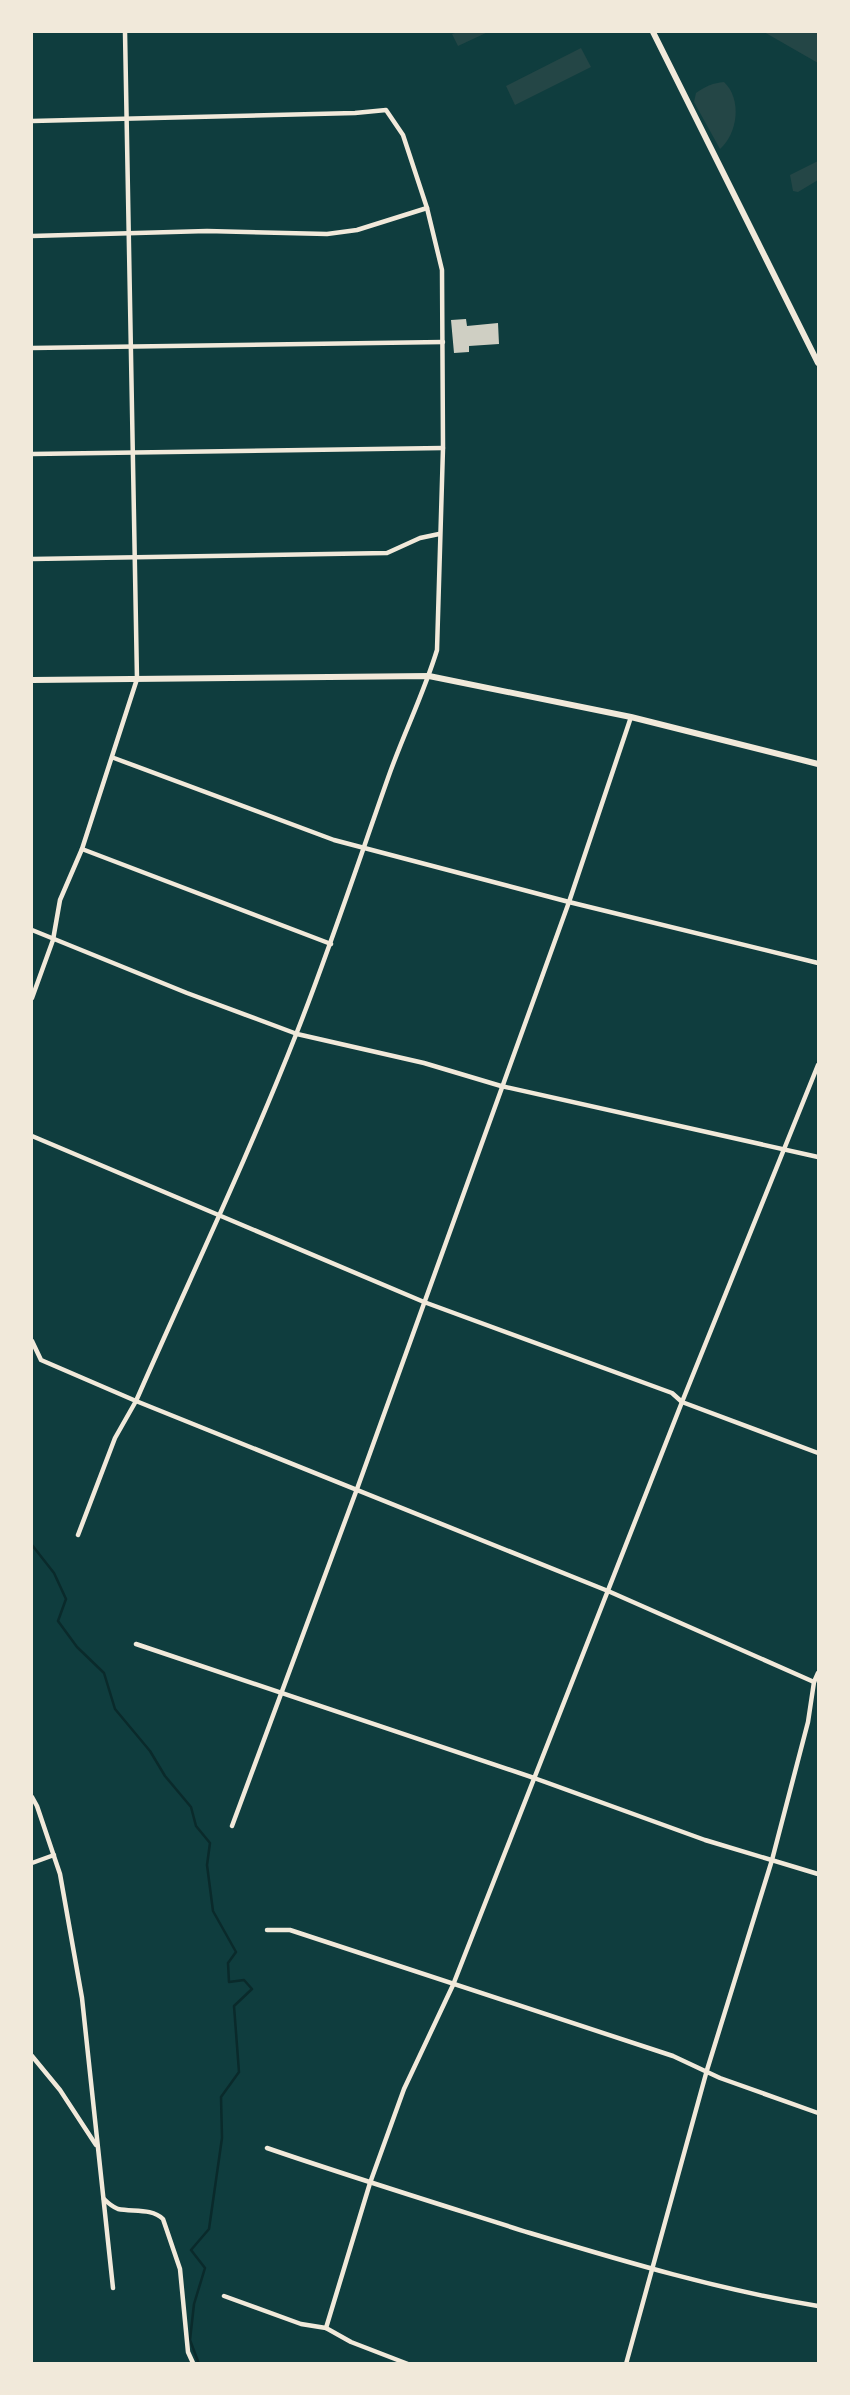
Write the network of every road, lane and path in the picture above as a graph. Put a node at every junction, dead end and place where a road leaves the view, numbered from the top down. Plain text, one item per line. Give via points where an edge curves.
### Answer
1 (125, 32) edge
2 (653, 32) edge
3 (32, 121) edge
4 (128, 121) junction
5 (427, 208) junction
6 (130, 234) junction
7 (32, 236) edge
8 (443, 342) junction
9 (32, 348) edge
10 (131, 348) junction
11 (818, 363) edge
12 (443, 448) junction
13 (132, 452) junction
14 (32, 454) edge
15 (439, 534) junction
16 (134, 557) junction
17 (32, 559) edge
18 (429, 676) junction
19 (137, 679) junction
20 (32, 680) edge
21 (631, 717) junction
22 (114, 758) junction
23 (818, 764) edge
24 (364, 848) junction
25 (82, 849) junction
26 (569, 902) junction
27 (32, 930) edge
28 (53, 940) junction
29 (331, 944) junction
30 (818, 963) edge
31 (32, 998) edge
32 (297, 1034) junction
33 (818, 1065) edge
34 (501, 1086) junction
35 (32, 1136) edge
36 (784, 1149) junction
37 (818, 1157) edge
38 (217, 1216) junction
39 (424, 1302) junction
40 (32, 1341) edge
41 (136, 1401) junction
42 (682, 1402) junction
43 (818, 1453) edge
44 (358, 1489) junction
45 (78, 1535) dead end
46 (608, 1591) junction
47 (136, 1644) dead end
48 (818, 1673) edge
49 (814, 1682) junction
50 (282, 1694) junction
51 (534, 1778) junction
52 (32, 1797) edge
53 (232, 1826) dead end
54 (54, 1855) junction
55 (772, 1860) junction
56 (32, 1863) edge
57 (818, 1874) edge
58 (267, 1930) dead end
59 (453, 1985) junction
60 (32, 2056) edge
61 (707, 2070) junction
62 (818, 2113) edge
63 (96, 2145) junction
64 (267, 2148) dead end
65 (370, 2183) junction
66 (103, 2198) junction
67 (652, 2270) junction
68 (113, 2288) dead end
69 (224, 2296) dead end
70 (818, 2306) edge
71 (326, 2328) junction
72 (193, 2363) edge
73 (408, 2364) edge
74 (626, 2364) edge

1 - 4 street
2 - 11 street
3 - 4 street
4 - 5 street via 386,110 403,135
4 - 6 street
5 - 6 street via 357,230 327,234
5 - 8 street via 442,270
6 - 7 street
6 - 10 street
8 - 10 street
8 - 12 street
9 - 10 street
10 - 13 street
12 - 13 street
12 - 15 street
13 - 14 street
13 - 16 street
15 - 16 street via 387,553
15 - 18 street via 437,650
16 - 17 street
16 - 19 street
18 - 19 street
18 - 21 street
18 - 24 street
19 - 20 street
19 - 22 street
21 - 23 street
21 - 26 street
22 - 24 street via 334,841
22 - 25 street
24 - 26 street
24 - 29 street
25 - 28 street via 60,900
25 - 29 street
26 - 30 street
26 - 34 street
27 - 28 street
28 - 31 street
28 - 32 street
29 - 32 street
32 - 34 street
32 - 38 street
33 - 36 street
34 - 36 street
34 - 39 street
35 - 38 street
36 - 37 street
36 - 42 street
38 - 39 street
38 - 41 street
39 - 42 street via 672,1393
39 - 44 street
40 - 41 street via 41,1360
41 - 44 street
41 - 45 street via 115,1438
42 - 43 street
42 - 46 street
44 - 46 street
44 - 50 street
46 - 49 street
46 - 51 street
47 - 50 street
48 - 49 street
49 - 55 street
50 - 51 street
50 - 53 street
51 - 55 street
51 - 59 street
52 - 54 street
54 - 56 street
54 - 63 street via 82,1998
55 - 57 street
55 - 61 street
58 - 59 street via 290,1930
59 - 61 street
59 - 65 street via 404,2089
60 - 63 street
61 - 62 street
61 - 67 street
63 - 66 street
64 - 65 street
65 - 67 street
65 - 71 street
66 - 68 street
66 - 72 street via 115,2208 159,2215 163,2220 180,2269
67 - 70 street
67 - 74 street
69 - 71 street via 301,2324
71 - 73 street

